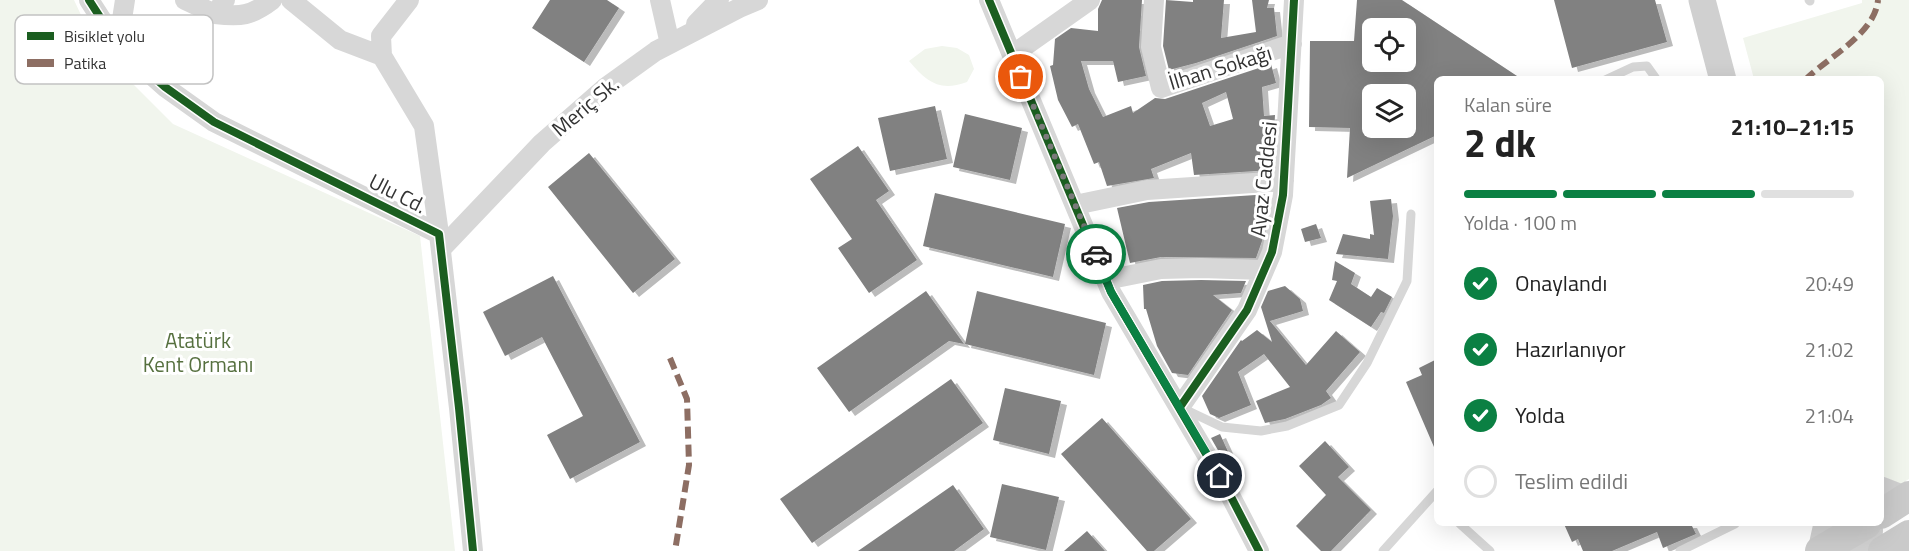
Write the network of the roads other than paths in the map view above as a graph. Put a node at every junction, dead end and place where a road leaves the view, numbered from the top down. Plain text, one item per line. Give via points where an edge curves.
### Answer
1 (89, 0) edge
2 (125, 0) edge
3 (185, 0) edge
4 (272, 0) edge
5 (291, 0) edge
6 (409, 0) edge
7 (660, 0) edge
8 (719, 0) edge
9 (758, 0) edge
10 (989, 0) edge
11 (1090, 0) edge
12 (1154, 0) edge
13 (1294, 0) edge
14 (1702, 0) edge
15 (1719, 0) edge
16 (220, 7) edge
17 (99, 15) edge
18 (123, 15) edge
19 (677, 40) junction
20 (1292, 44) junction
21 (1012, 55) junction
22 (382, 56) junction
23 (1614, 76) edge
24 (1654, 76) edge
25 (1723, 76) edge
26 (1739, 76) edge
27 (162, 84) edge
28 (1284, 181) junction
29 (1075, 205) junction
30 (1411, 214) dead end
31 (440, 241) junction
32 (1263, 270) junction
33 (1106, 280) junction
34 (1180, 407) junction
35 (1434, 497) edge
36 (1462, 526) edge
37 (1731, 526) edge
38 (1867, 535) edge
39 (473, 551) edge
40 (1259, 551) edge
41 (1383, 551) edge
42 (1490, 551) edge
43 (1680, 551) edge
44 (1821, 551) edge

1 - 17 street, Ulu Cd.
2 - 18 street
3 - 16 street
4 - 16 street via 247,15 235,17
5 - 22 street via 339,40
6 - 22 street via 381,36
7 - 19 street
8 - 19 street
9 - 19 street, Meriç Sk.
10 - 21 street
11 - 21 street
12 - 20 street, İlhan Sokağı via 1151,47 1161,88
13 - 20 street, Ayaz Caddesi
14 - 25 main road
15 - 26 main road
19 - 31 street, Meriç Sk. via 606,87
20 - 28 street, Ayaz Caddesi
21 - 29 street
22 - 31 street via 424,126
23 - 24 lane via 1633,67 1647,66
27 - 31 street, Ulu Cd. via 214,122
28 - 29 street via 1148,190
28 - 32 street, Ayaz Caddesi via 1272,252
29 - 33 street
30 - 34 lane via 1407,281 1367,363 1339,405 1287,426 1261,431 1222,427
31 - 39 street
32 - 33 street via 1161,269
32 - 34 street, Ayaz Caddesi via 1246,310
33 - 34 street
34 - 40 street
35 - 41 lane
36 - 42 lane
37 - 43 lane
38 - 44 main road

